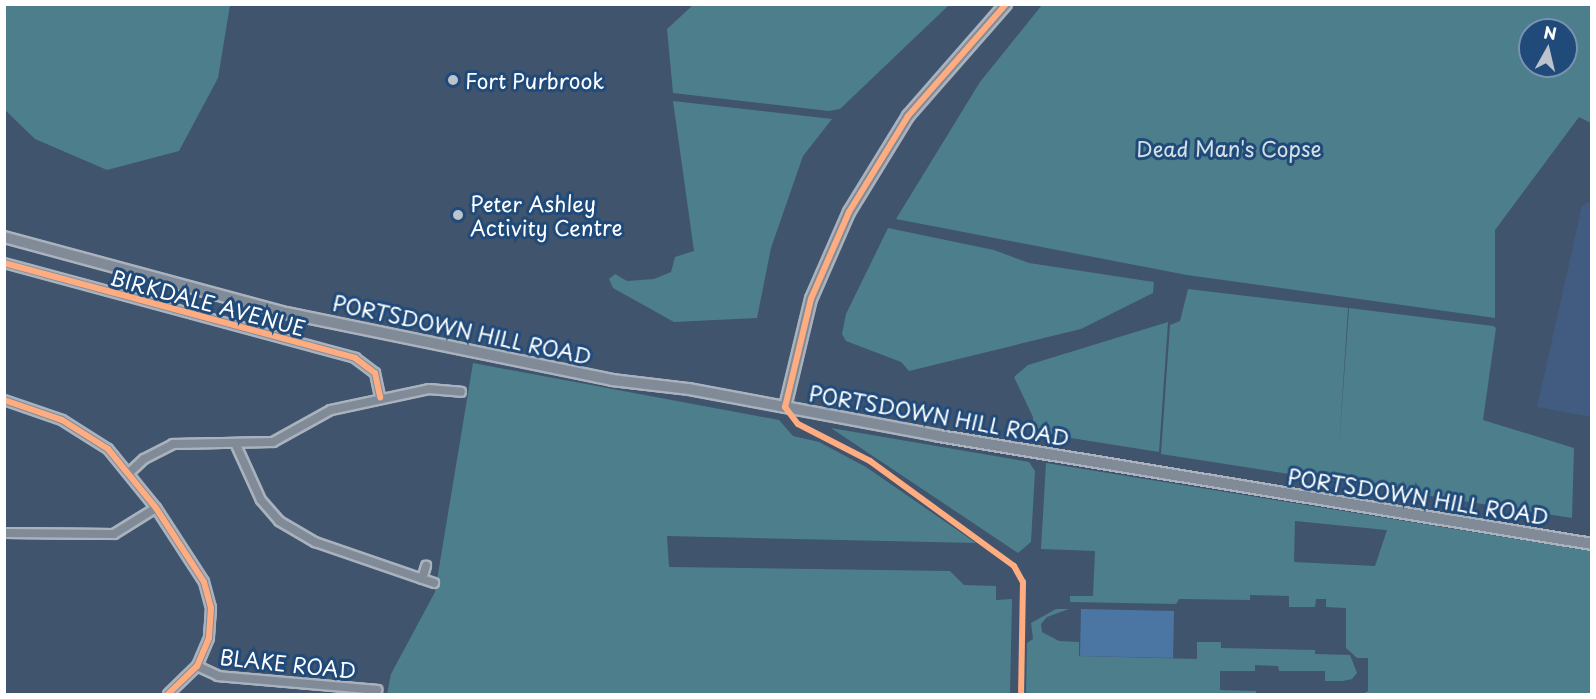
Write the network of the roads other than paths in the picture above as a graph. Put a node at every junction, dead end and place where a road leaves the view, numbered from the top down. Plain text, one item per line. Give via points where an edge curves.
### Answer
1 (1006, 4) edge
2 (4, 237) edge
3 (4, 263) edge
4 (461, 392) dead end
5 (380, 397) junction
6 (4, 400) edge
7 (785, 407) junction
8 (236, 445) junction
9 (130, 472) junction
10 (156, 508) junction
11 (4, 533) edge
12 (1592, 544) edge
13 (426, 566) dead end
14 (422, 579) junction
15 (434, 583) dead end
16 (197, 666) junction
17 (377, 690) dead end
18 (168, 694) edge

1 - 7 main road via 908,116 826,256 797,350
2 - 7 main road, PORTSDOWN HILL ROAD via 286,313 612,380
3 - 5 street, BIRKDALE AVENUE via 355,358 375,373
4 - 5 street via 429,389
5 - 8 street via 331,410 273,442
6 - 9 street via 44,411 79,429
7 - 12 main road, PORTSDOWN HILL ROAD
8 - 9 street via 173,444 144,459
8 - 14 street via 261,500 279,521 315,542
9 - 10 street
10 - 11 street via 114,534
10 - 16 street via 209,595 212,623
13 - 14 street
14 - 15 street
16 - 17 street, BLAKE ROAD via 218,676
16 - 18 street

